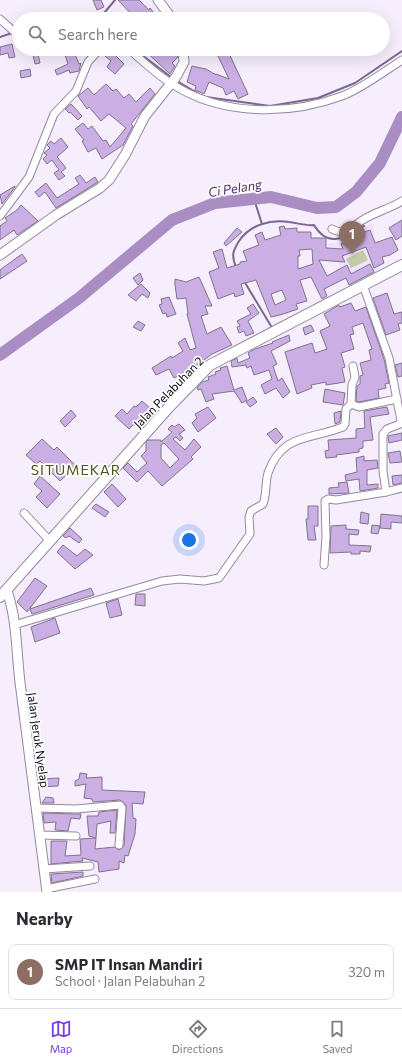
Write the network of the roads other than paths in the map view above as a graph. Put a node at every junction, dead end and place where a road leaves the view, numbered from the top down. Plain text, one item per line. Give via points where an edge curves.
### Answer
1 (158, 0) edge
2 (167, 12) edge
3 (1, 15) edge
4 (12, 28) edge
5 (94, 56) edge
6 (139, 56) edge
7 (184, 56) edge
8 (402, 60) edge
9 (174, 81) junction
10 (402, 201) edge
11 (0, 216) edge
12 (332, 229) dead end
13 (0, 256) edge
14 (402, 265) edge
15 (362, 285) junction
16 (353, 366) dead end
17 (396, 399) junction
18 (351, 404) junction
19 (402, 421) edge
20 (402, 488) edge
21 (386, 492) junction
22 (24, 513) dead end
23 (50, 541) junction
24 (324, 565) dead end
25 (3, 594) edge
26 (14, 625) junction
27 (37, 808) junction
28 (40, 835) junction
29 (76, 836) dead end
30 (119, 845) dead end
31 (90, 866) dead end
32 (44, 869) junction
33 (95, 879) dead end
34 (46, 891) edge

1 - 2 street
3 - 4 street
5 - 11 street via 88,62 76,91 54,114 29,178
6 - 9 street
7 - 9 street via 184,62
8 - 9 street via 343,96 274,111 257,111 201,99
9 - 13 street via 154,102 116,170 100,188 56,215
10 - 12 street via 366,217 347,230 340,232
14 - 15 main road, Jalan Pelabuhan 2
15 - 17 street via 389,358
15 - 23 main road, Jalan Pelabuhan 2 via 210,365
16 - 18 street via 355,377
17 - 18 street via 359,407
17 - 19 street
18 - 26 street via 346,409 343,427 298,439 278,453 268,475 263,504 250,513 250,534 219,578 162,581
19 - 21 street via 382,434
20 - 21 street
21 - 24 street via 326,500
22 - 23 street
23 - 25 main road, Jalan Pelabuhan 2
25 - 26 street, Jalan Jeruk Nyelap
26 - 27 street, Jalan Jeruk Nyelap via 20,689
27 - 28 street, Jalan Jeruk Nyelap
27 - 30 street via 76,809 120,805 122,808
28 - 29 street
28 - 32 street, Jalan Jeruk Nyelap
31 - 32 street
32 - 34 street, Jalan Jeruk Nyelap
33 - 34 street

